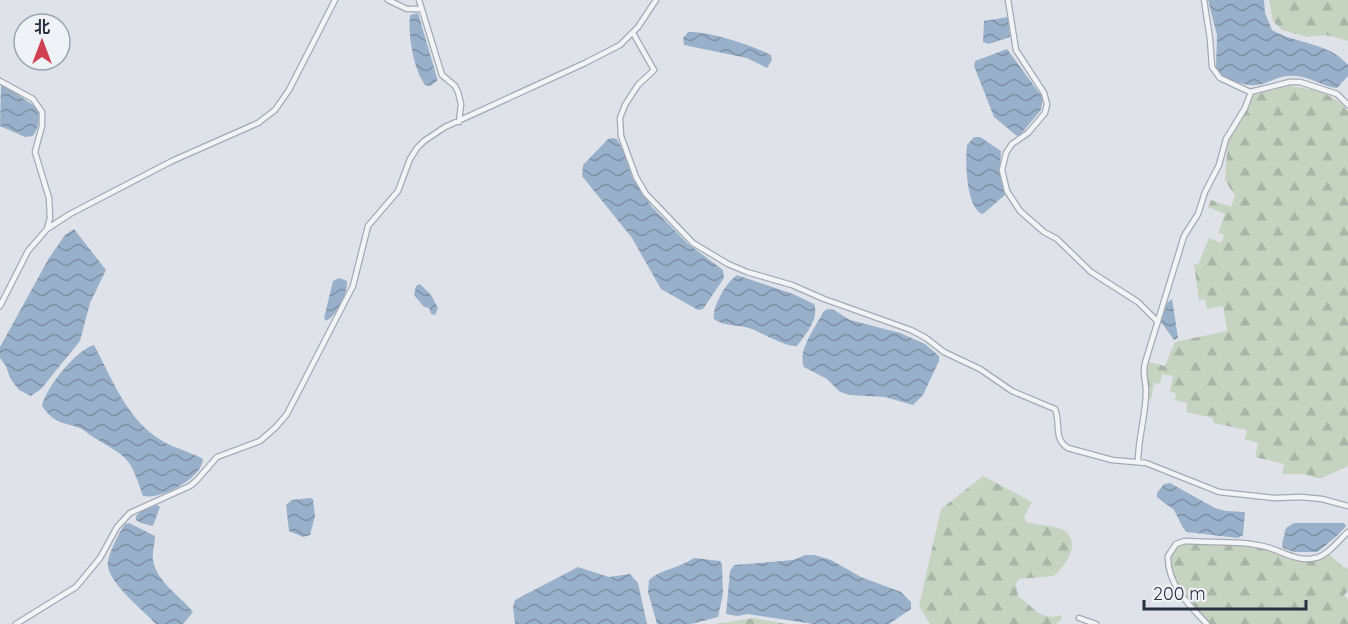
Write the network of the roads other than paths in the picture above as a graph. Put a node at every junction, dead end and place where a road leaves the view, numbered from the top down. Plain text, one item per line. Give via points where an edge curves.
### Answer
1 (335, 0) edge
2 (388, 0) edge
3 (419, 0) edge
4 (656, 0) edge
5 (1008, 0) edge
6 (1204, 0) edge
7 (421, 9) junction
8 (633, 33) junction
9 (0, 81) edge
10 (1251, 92) junction
11 (1348, 105) edge
12 (459, 122) junction
13 (47, 229) junction
14 (0, 306) edge
15 (1158, 322) junction
16 (1138, 462) junction
17 (1348, 506) edge
18 (1348, 532) edge
19 (1079, 618) dead end
20 (16, 624) edge
21 (1096, 624) edge
22 (1207, 624) edge

1 - 13 street via 289,90 270,114 172,161
2 - 7 street via 400,7
3 - 7 street
4 - 8 street
5 - 15 street via 1016,50 1047,104 1045,114 1006,153 1002,171 1007,191 1020,211 1044,232 1057,239 1091,272 1138,302
6 - 10 street via 1213,71
7 - 12 street via 442,75 458,92
8 - 12 street via 605,53
8 - 16 street via 654,70 625,105 620,118 621,136 646,194 693,243 747,272 792,285 923,336 1012,391 1055,409 1058,437 1068,448 1112,460
9 - 13 street via 33,99 42,112 35,152 49,198
10 - 11 street via 1300,82 1337,94
10 - 15 street via 1226,139 1198,214 1184,236
12 - 20 street via 417,148 398,191 368,226 348,297 280,423 260,441 217,457 190,486 130,513 76,587
13 - 14 street via 28,251
15 - 16 street via 1143,368 1145,408
16 - 17 street via 1220,492 1322,499
18 - 22 street via 1321,557 1312,559 1293,558 1247,543 1176,544 1168,556 1173,583
19 - 21 street

